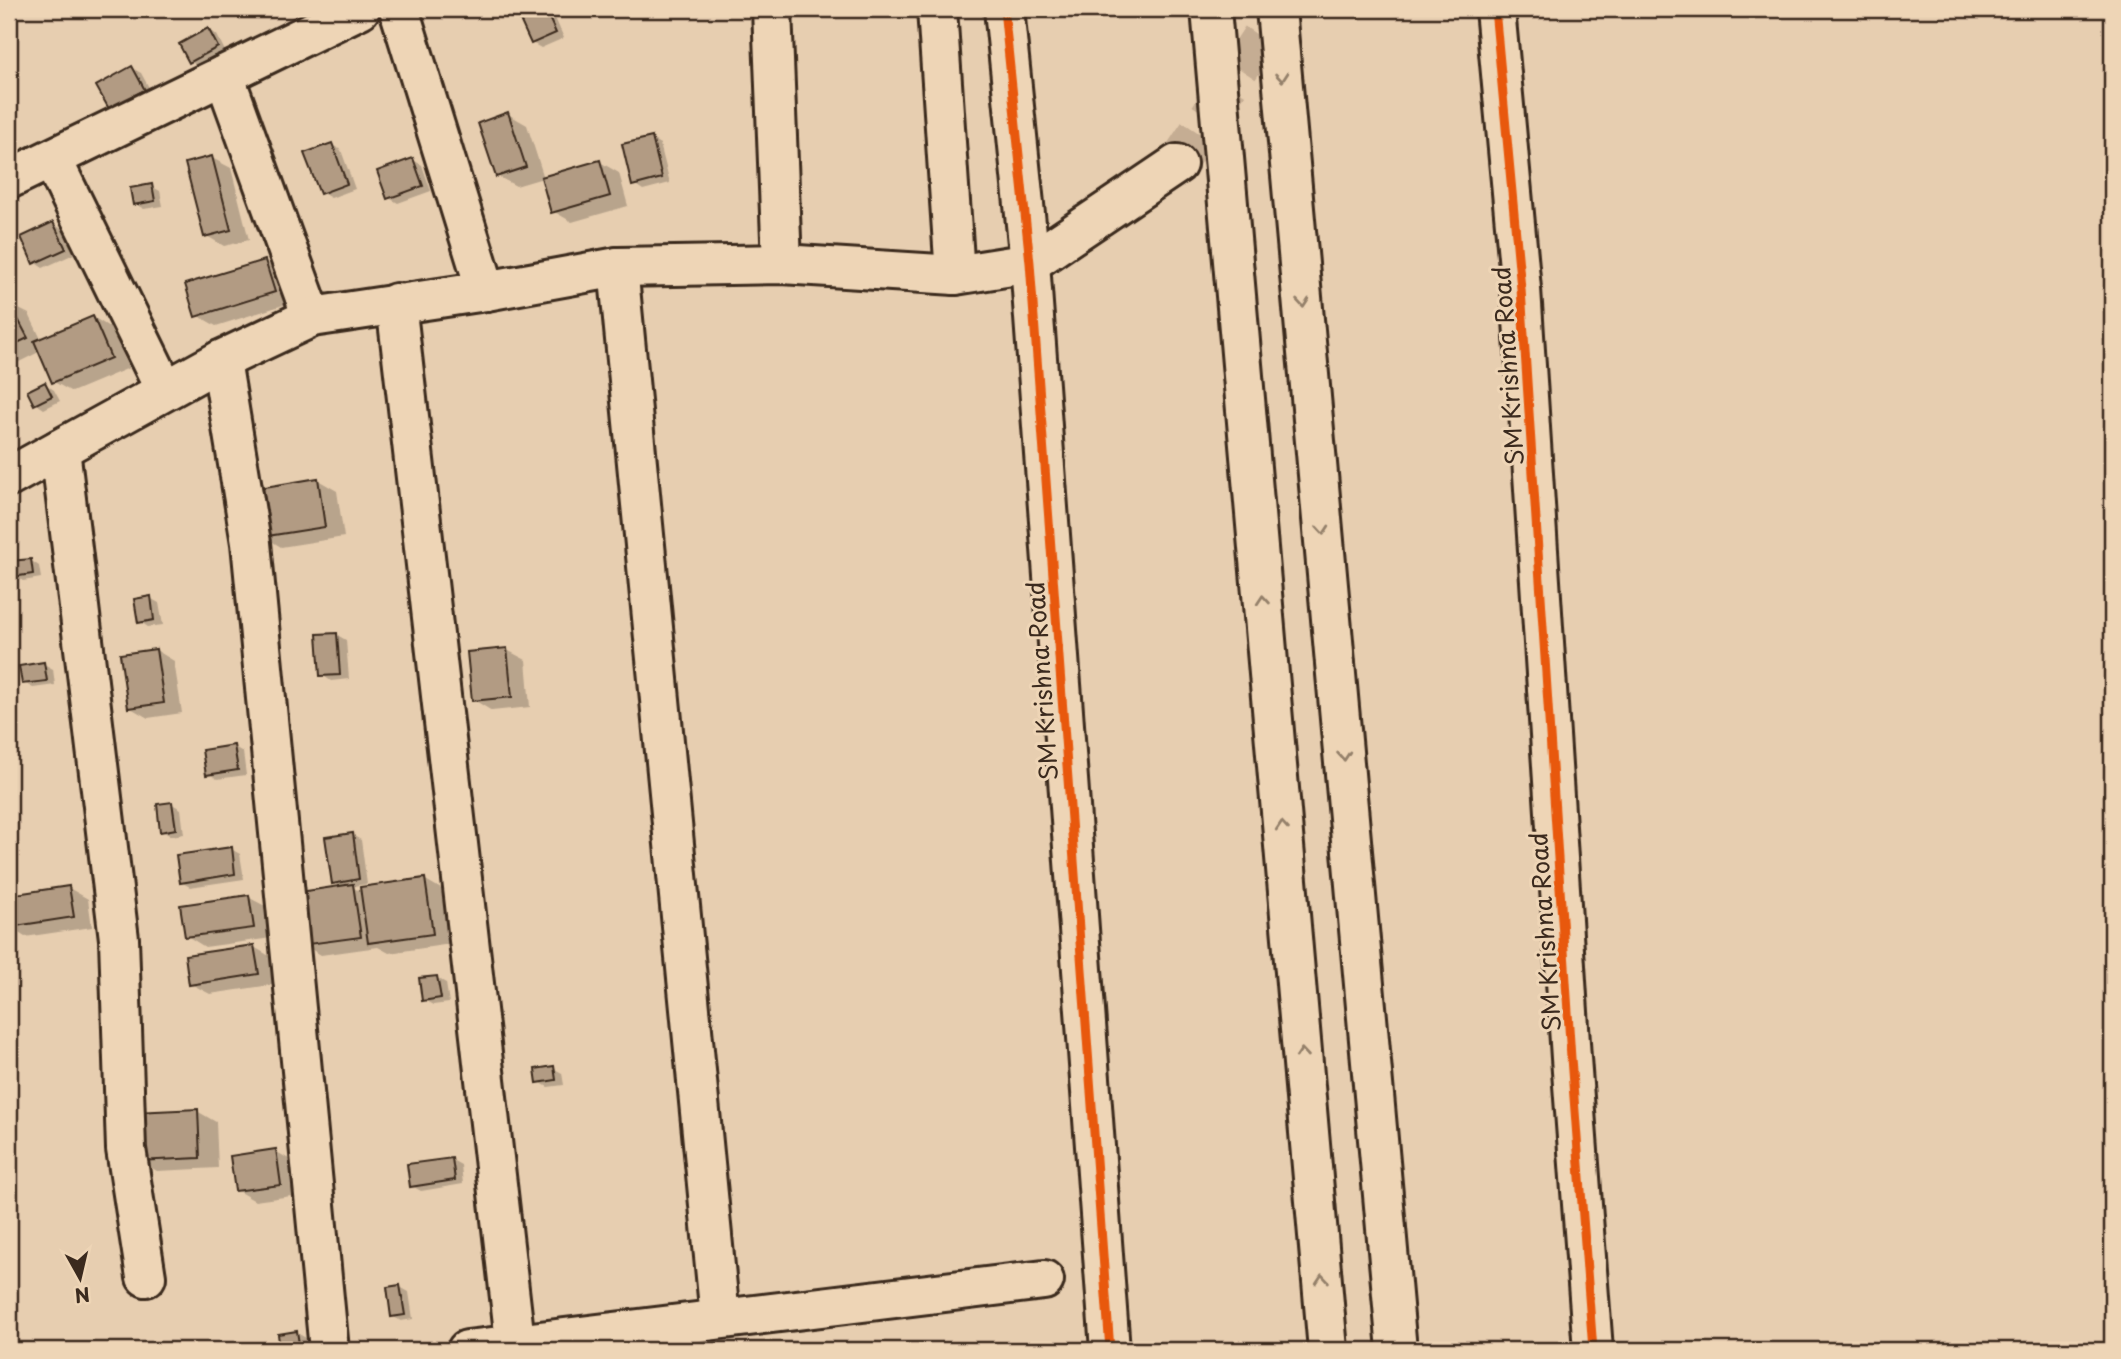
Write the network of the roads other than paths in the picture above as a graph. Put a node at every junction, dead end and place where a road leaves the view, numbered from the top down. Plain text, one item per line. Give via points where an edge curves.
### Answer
1 (360, 9) edge
2 (399, 9) edge
3 (772, 9) edge
4 (937, 9) edge
5 (1004, 9) edge
6 (1211, 9) edge
7 (1276, 9) edge
8 (1495, 9) edge
9 (224, 75) junction
10 (52, 159) junction
11 (1177, 164) tunnel mouth
12 (9, 179) edge
13 (1030, 263) junction
14 (782, 264) junction
15 (618, 267) junction
16 (955, 275) junction
17 (486, 291) junction
18 (396, 303) junction
19 (313, 317) junction
20 (221, 360) junction
21 (166, 390) junction
22 (60, 449) junction
23 (9, 475) edge
24 (146, 1277) dead end
25 (1044, 1280) dead end
26 (720, 1318) junction
27 (516, 1347) edge
28 (329, 1350) edge
29 (467, 1350) edge
30 (1110, 1350) edge
31 (1328, 1350) edge
32 (1397, 1350) edge
33 (1593, 1350) edge

1 - 9 main road
2 - 17 main road
3 - 14 main road
4 - 16 main road
5 - 13 main road, SM Krishna Road
31 -> 6 main road
7 -> 32 main road
8 - 33 main road, SM Krishna Road via 1521,289
9 - 10 main road
9 - 19 main road
10 - 12 main road
10 - 21 main road
11 - 13 main road
13 - 16 main road
13 - 30 main road, SM Krishna Road
14 - 15 main road
14 - 16 main road
15 - 17 main road
15 - 26 main road
17 - 18 main road
18 - 19 main road
18 - 27 main road
19 - 20 main road
20 - 21 main road
20 - 28 main road via 251,542
21 - 22 main road
22 - 23 main road
22 - 24 main road via 119,939 126,1149
25 - 26 main road
26 - 27 main road
27 - 29 main road

